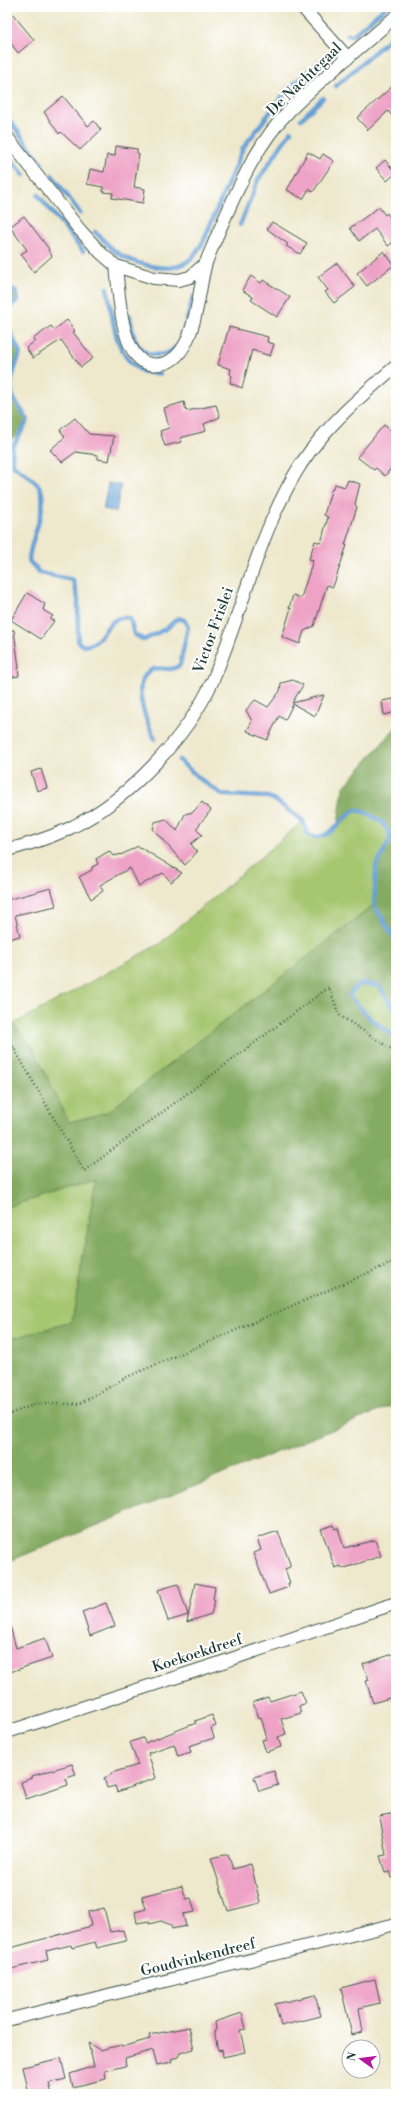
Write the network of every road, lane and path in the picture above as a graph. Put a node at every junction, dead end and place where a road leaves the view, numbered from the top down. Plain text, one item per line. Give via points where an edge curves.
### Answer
1 (302, 7) edge
2 (396, 16) edge
3 (348, 58) junction
4 (7, 137) edge
5 (206, 263) junction
6 (116, 266) junction
7 (396, 366) edge
8 (7, 850) edge
9 (7, 1036) edge
10 (396, 1052) edge
11 (396, 1261) edge
12 (7, 1415) edge
13 (396, 1603) edge
14 (7, 1732) edge
15 (396, 1924) edge
16 (7, 2020) edge

1 - 3 street
2 - 3 street, De Nachtegaal
3 - 5 street, De Nachtegaal via 289,111 270,135 245,176
4 - 6 street, De Nachtegaal via 79,229
5 - 6 street, De Nachtegaal via 190,277 179,280 154,278
5 - 6 street, De Nachtegaal via 193,328 187,342 175,357 150,364 131,349 126,338
7 - 8 street, Victor Frislei via 352,403 317,441 298,469 262,541 212,681 187,725 138,781 92,816 36,843
9 - 10 path via 84,1171 329,988 338,1015
11 - 12 path via 127,1377 79,1404 36,1404
13 - 14 street, Koekoekdreef
15 - 16 street, Goudvinkendreef

